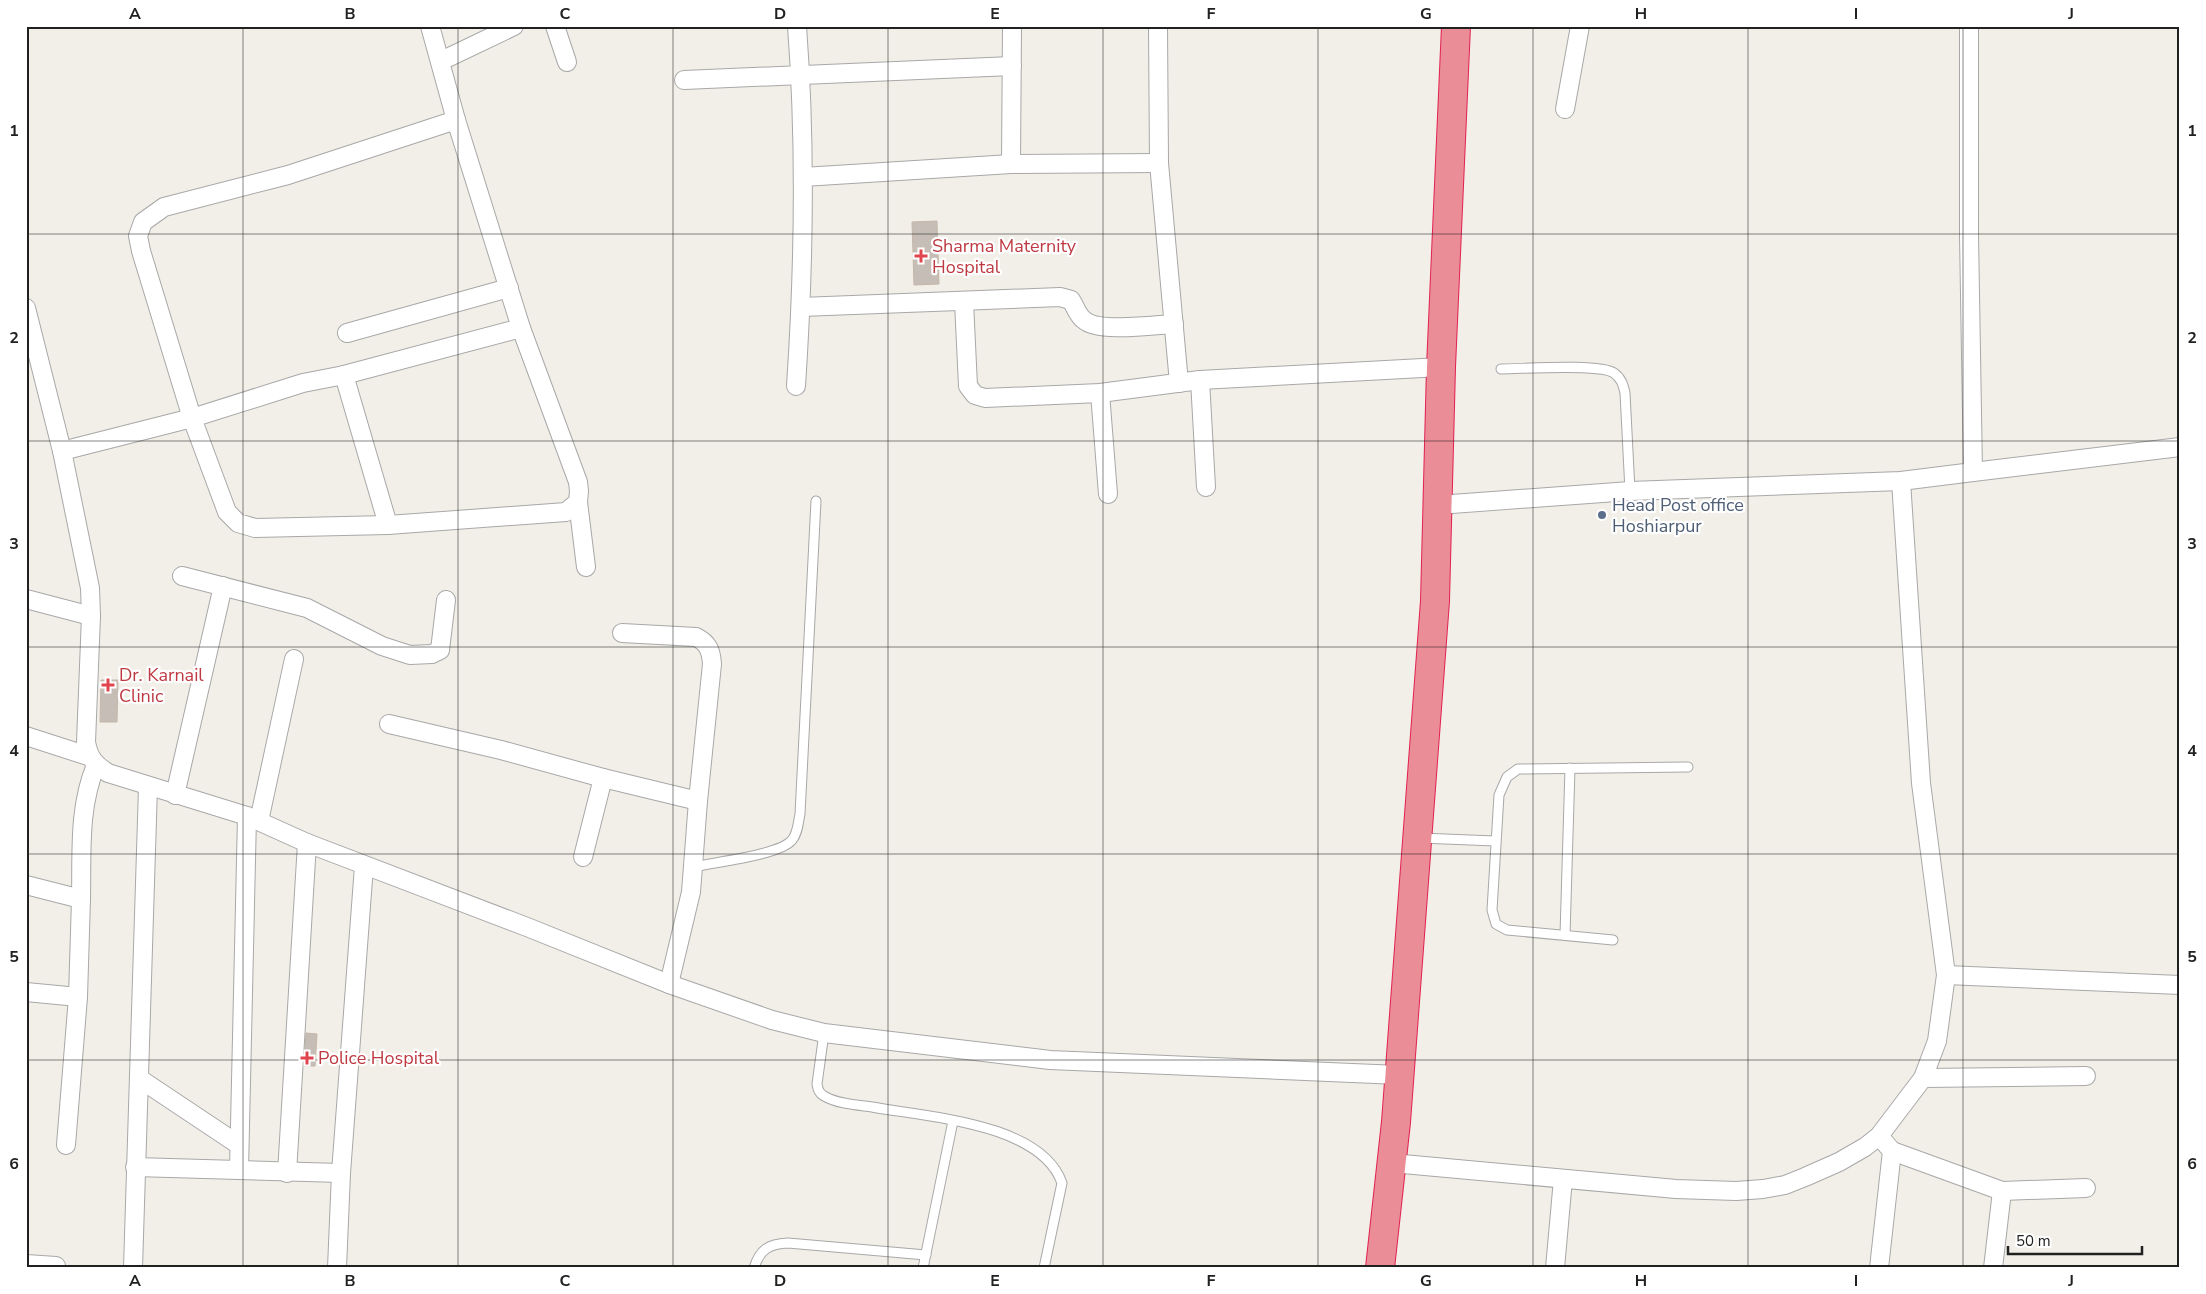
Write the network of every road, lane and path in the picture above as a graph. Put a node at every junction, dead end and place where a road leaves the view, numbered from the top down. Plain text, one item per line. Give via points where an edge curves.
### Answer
1 (430, 26) edge
2 (514, 26) edge
3 (555, 26) edge
4 (797, 26) edge
5 (1012, 26) edge
6 (1158, 26) edge
7 (1456, 26) edge
8 (1580, 26) edge
9 (1969, 26) edge
10 (441, 61) junction
11 (566, 62) dead end
12 (1012, 66) junction
13 (800, 76) junction
14 (684, 80) dead end
15 (1565, 109) dead end
16 (456, 120) junction
17 (1160, 162) junction
18 (1012, 164) junction
19 (803, 178) junction
20 (509, 288) junction
21 (964, 302) junction
22 (801, 307) junction
23 (26, 308) edge
24 (1174, 324) junction
25 (521, 328) junction
26 (347, 333) dead end
27 (1441, 367) junction
28 (1501, 369) dead end
29 (344, 376) junction
30 (1200, 380) junction
31 (1179, 382) junction
32 (796, 386) dead end
33 (1100, 393) junction
34 (192, 418) junction
35 (2180, 447) edge
36 (62, 451) junction
37 (1973, 472) junction
38 (1901, 481) junction
39 (1206, 487) dead end
40 (1630, 491) junction
41 (1108, 494) dead end
42 (816, 501) dead end
43 (578, 502) junction
44 (1438, 505) junction
45 (388, 525) junction
46 (586, 567) dead end
47 (182, 576) dead end
48 (223, 586) junction
49 (26, 600) edge
50 (446, 600) dead end
51 (91, 616) junction
52 (622, 633) dead end
53 (294, 660) dead end
54 (389, 724) dead end
55 (26, 736) edge
56 (92, 761) junction
57 (1688, 767) dead end
58 (1570, 768) junction
59 (603, 778) junction
60 (148, 786) junction
61 (175, 795) junction
62 (698, 802) junction
63 (253, 819) junction
64 (1417, 837) junction
65 (1495, 841) junction
66 (308, 844) junction
67 (583, 857) dead end
68 (364, 866) junction
69 (694, 867) junction
70 (26, 885) edge
71 (82, 899) junction
72 (1565, 935) junction
73 (1613, 940) dead end
74 (1946, 976) junction
75 (669, 984) junction
76 (2180, 985) edge
77 (26, 992) edge
78 (78, 997) junction
79 (824, 1033) junction
80 (1399, 1075) junction
81 (2086, 1076) dead end
82 (1923, 1078) junction
83 (140, 1079) junction
84 (953, 1121) junction
85 (1880, 1136) junction
86 (66, 1145) dead end
87 (239, 1145) junction
88 (1892, 1150) junction
89 (1392, 1163) junction
90 (135, 1167) junction
91 (239, 1170) junction
92 (287, 1173) junction
93 (341, 1173) junction
94 (1563, 1179) junction
95 (2086, 1188) dead end
96 (2002, 1191) junction
97 (926, 1255) junction
98 (26, 1264) edge
99 (56, 1266) dead end
100 (133, 1268) edge
101 (337, 1268) edge
102 (754, 1268) edge
103 (924, 1268) edge
104 (1044, 1268) edge
105 (1380, 1268) edge
106 (1555, 1268) edge
107 (1879, 1268) edge
108 (1993, 1268) edge

1 - 10 street
2 - 10 street
3 - 11 street
4 - 13 street
5 - 12 street
6 - 17 street
7 - 27 highway
8 - 15 street
9 - 37 street
10 - 16 street
12 - 13 street
12 - 18 street
13 - 14 street
13 - 19 street
16 - 20 street
16 - 34 street via 288,176 164,207 143,222 138,236 141,251
17 - 18 street
17 - 24 street
18 - 19 street
19 - 22 street
20 - 25 street
20 - 26 street
21 - 22 street
21 - 24 street via 1060,297 1071,300 1084,320 1094,325
21 - 33 street via 967,378 974,395 985,398
22 - 32 street
23 - 36 street
24 - 31 street
25 - 29 street
25 - 43 street via 578,482
27 - 30 street
27 - 44 highway
28 - 40 lane via 1598,368 1614,373 1622,380
29 - 34 street via 303,384
29 - 45 street
30 - 31 street
30 - 39 street
31 - 33 street
33 - 41 street
34 - 36 street
34 - 45 street via 227,512 238,523 255,528
35 - 37 street
36 - 51 street via 90,588
37 - 38 street
38 - 40 street
38 - 74 street via 1921,783
40 - 44 street
42 - 69 lane via 797,830 783,847
43 - 45 street via 566,512
43 - 46 street
44 - 64 highway
47 - 48 street
48 - 50 street via 307,608 382,646 422,656 440,650
48 - 61 street
49 - 51 street
51 - 56 street via 86,742
52 - 62 street via 696,637 705,642 711,652
53 - 63 street
54 - 59 street
55 - 56 street
56 - 60 street via 108,773
56 - 71 street via 83,810
57 - 58 lane
58 - 65 lane via 1518,769 1507,777 1499,795
58 - 72 lane
59 - 62 street
59 - 67 street
60 - 61 street
60 - 83 street
61 - 63 street
62 - 69 street
63 - 66 street
63 - 87 street
64 - 65 lane
64 - 80 highway
65 - 72 lane via 1492,910 1496,924 1507,930
66 - 68 street
66 - 92 street
68 - 75 street
68 - 93 street
69 - 75 street
70 - 71 street
71 - 78 street
72 - 73 lane
74 - 76 street
74 - 82 street via 1937,1042
75 - 79 street via 772,1020
77 - 78 street
78 - 86 street
79 - 80 street via 1050,1060
79 - 84 lane via 817,1084 824,1096
80 - 89 highway
81 - 82 street
82 - 85 street
83 - 87 street
83 - 90 street
84 - 97 lane
84 - 104 lane via 980,1126 1020,1140 1057,1170 1062,1183
85 - 88 street
85 - 94 street via 1840,1162 1785,1185 1763,1189 1676,1189
87 - 91 street
88 - 96 street
88 - 107 street
89 - 94 street
89 - 105 highway
90 - 91 street
90 - 100 street
91 - 92 street
92 - 93 street
93 - 101 street
94 - 106 street
95 - 96 street
96 - 108 street
97 - 102 lane via 774,1244 758,1256
97 - 103 lane
98 - 99 street

